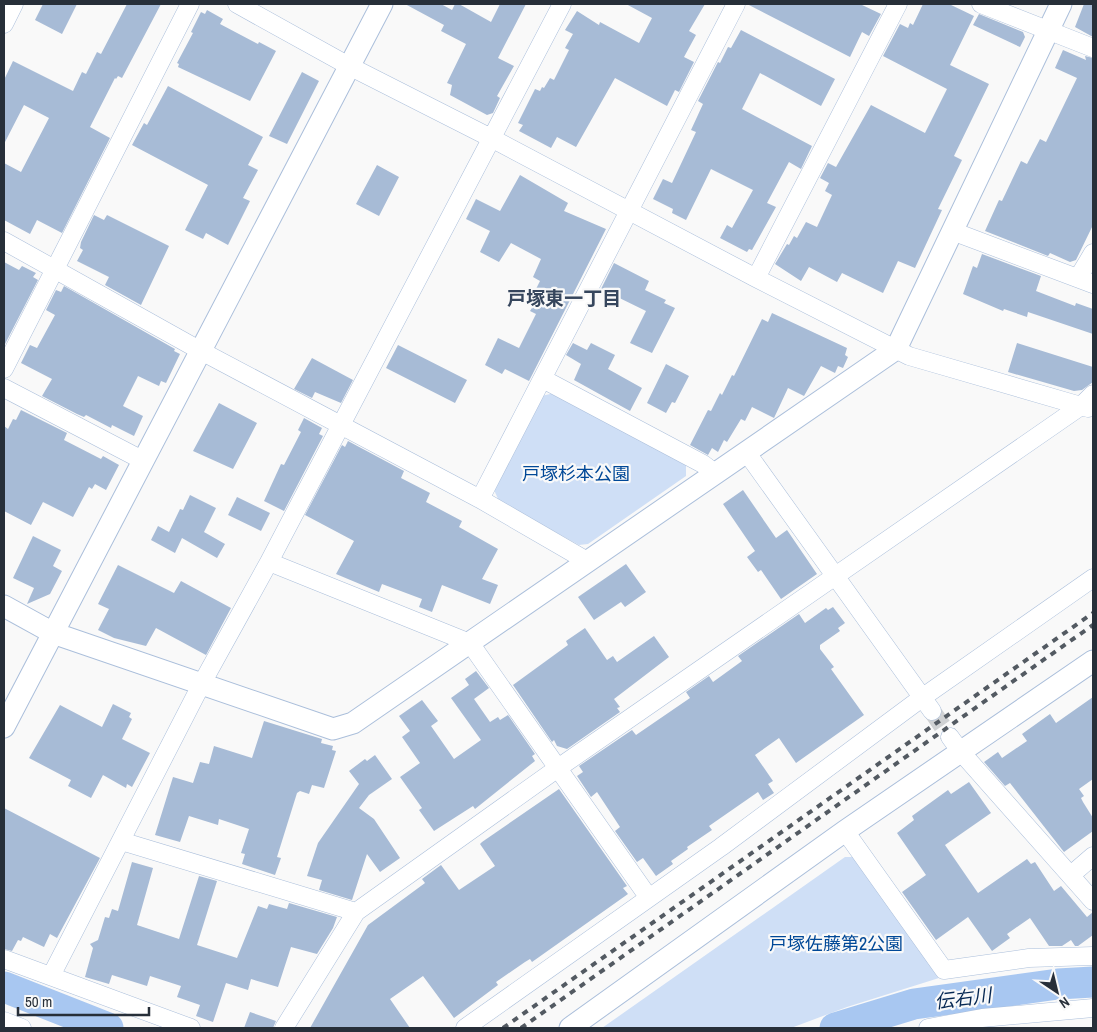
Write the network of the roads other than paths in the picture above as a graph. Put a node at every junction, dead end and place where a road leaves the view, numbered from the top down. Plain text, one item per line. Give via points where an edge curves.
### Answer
1 (14, 4) edge
2 (190, 4) edge
3 (237, 4) edge
4 (382, 4) edge
5 (562, 4) edge
6 (736, 4) edge
7 (898, 4) edge
8 (981, 4) edge
9 (1061, 4) edge
10 (4, 24) edge
11 (1049, 30) junction
12 (1093, 48) edge
13 (349, 66) junction
14 (491, 138) junction
15 (630, 212) junction
16 (952, 231) junction
17 (4, 241) edge
18 (1093, 253) edge
19 (56, 270) junction
20 (756, 278) junction
21 (1086, 281) edge
22 (896, 349) junction
23 (201, 351) junction
24 (4, 369) edge
25 (543, 379) junction
26 (4, 388) edge
27 (1089, 403) edge
28 (341, 424) junction
29 (747, 453) junction
30 (144, 461) junction
31 (716, 474) junction
32 (480, 499) junction
33 (587, 561) junction
34 (269, 562) junction
35 (834, 577) junction
36 (1093, 578) edge
37 (4, 606) edge
38 (53, 633) junction
39 (470, 643) junction
40 (1093, 661) edge
41 (201, 684) junction
42 (927, 704) junction
43 (4, 727) edge
44 (955, 744) junction
45 (558, 768) junction
46 (845, 831) junction
47 (121, 841) junction
48 (1093, 856) edge
49 (1071, 875) junction
50 (649, 898) junction
51 (1093, 901) edge
52 (356, 912) junction
53 (1093, 956) edge
54 (4, 959) edge
55 (51, 976) junction
56 (1093, 1008) edge
57 (4, 1021) edge
58 (980, 1023) edge
59 (22, 1028) edge
60 (191, 1028) edge
61 (284, 1028) edge
62 (465, 1028) edge
63 (570, 1028) edge
64 (928, 1028) edge

1 - 10 street
2 - 19 street
3 - 13 street
4 - 13 street
5 - 14 street
6 - 15 street
7 - 20 street
8 - 11 street
9 - 11 street
11 - 12 street
11 - 16 street
13 - 14 street
13 - 23 street
14 - 15 street
14 - 28 street
15 - 20 street
15 - 25 street
16 - 21 street
16 - 22 street
17 - 19 street
18 - 21 street
19 - 23 street
19 - 24 street
20 - 22 street
22 - 27 street via 909,356
22 - 29 street
23 - 28 street
23 - 30 street
25 - 31 street via 703,464
25 - 32 street
26 - 30 street
27 - 35 street
28 - 32 street
28 - 34 street
29 - 31 street
29 - 35 street
30 - 38 street
31 - 33 street
32 - 33 street
33 - 39 street
34 - 39 street
34 - 41 street
35 - 42 street
35 - 45 street
36 - 42 street
37 - 38 street
38 - 41 street
38 - 43 street
39 - 41 street via 343,728 333,729
39 - 45 street
40 - 44 street
41 - 47 street
42 - 50 street
44 - 46 street
44 - 49 street
45 - 50 street
45 - 52 street
46 - 53 street via 944,970 1029,958
46 - 63 street
47 - 52 street
47 - 55 street
48 - 49 street
49 - 51 street
50 - 62 street
52 - 61 street
54 - 55 street
55 - 60 street
56 - 58 street
57 - 59 street
58 - 64 street

